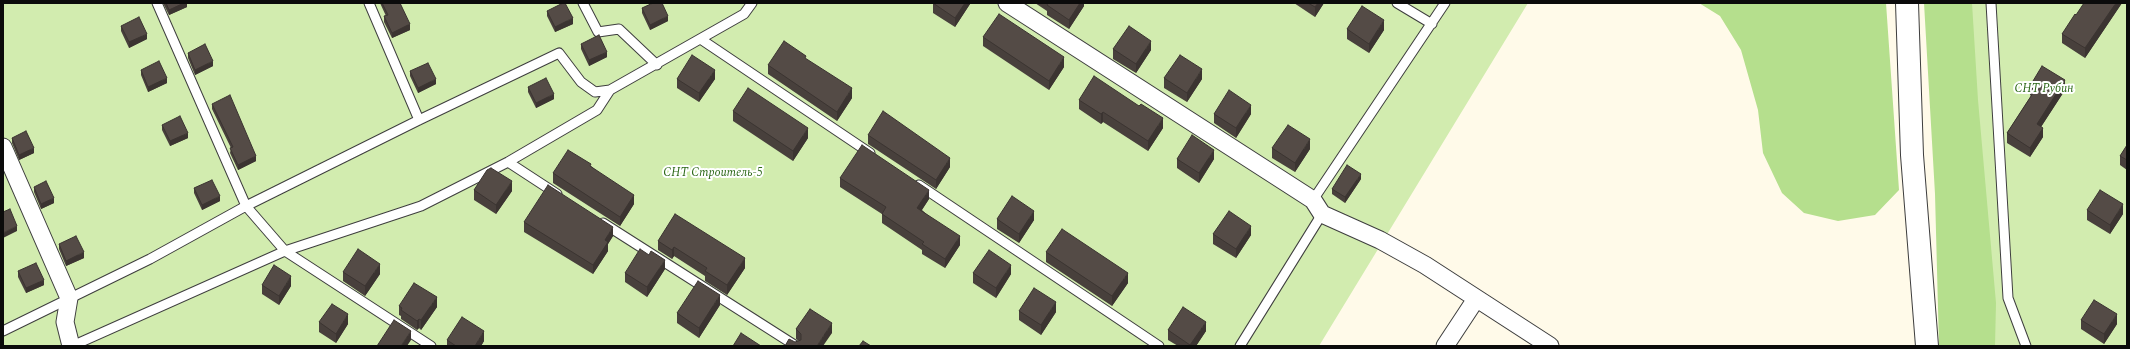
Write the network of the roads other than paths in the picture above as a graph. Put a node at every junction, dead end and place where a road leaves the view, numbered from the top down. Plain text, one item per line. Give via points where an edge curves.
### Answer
1 (157, 3) edge
2 (369, 3) edge
3 (583, 3) edge
4 (752, 3) edge
5 (1007, 3) edge
6 (1397, 3) edge
7 (1445, 3) edge
8 (1907, 3) edge
9 (1991, 3) edge
10 (1432, 24) junction
11 (702, 40) junction
12 (657, 65) junction
13 (610, 90) junction
14 (419, 120) junction
15 (3, 147) edge
16 (880, 160) edge
17 (508, 162) junction
18 (914, 182) edge
19 (568, 201) edge
20 (246, 206) junction
21 (1318, 207) junction
22 (595, 218) edge
23 (285, 251) junction
24 (69, 298) junction
25 (1476, 299) junction
26 (3, 331) edge
27 (72, 346) edge
28 (431, 346) edge
29 (796, 346) edge
30 (1158, 346) edge
31 (1240, 346) edge
32 (1445, 346) edge
33 (1550, 346) edge
34 (1927, 346) edge
35 (2026, 346) edge

1 - 20 lane
2 - 14 lane
3 - 12 lane via 598,32 619,29
4 - 11 lane via 744,14
5 - 21 street
6 - 10 lane
7 - 10 lane
8 - 34 street via 1912,155
9 - 35 lane via 2008,298
10 - 21 lane
11 - 12 lane
11 - 16 lane
12 - 13 lane
13 - 14 lane via 594,92 581,82 559,53
13 - 17 lane via 597,110
14 - 20 lane
15 - 24 street
17 - 19 lane
17 - 23 lane via 421,206
18 - 30 lane
20 - 23 lane
20 - 24 lane via 150,259
21 - 25 street via 1425,265
21 - 31 lane
22 - 29 lane
23 - 27 lane
23 - 28 lane
24 - 26 lane
24 - 27 street via 65,322
25 - 32 street
25 - 33 street

